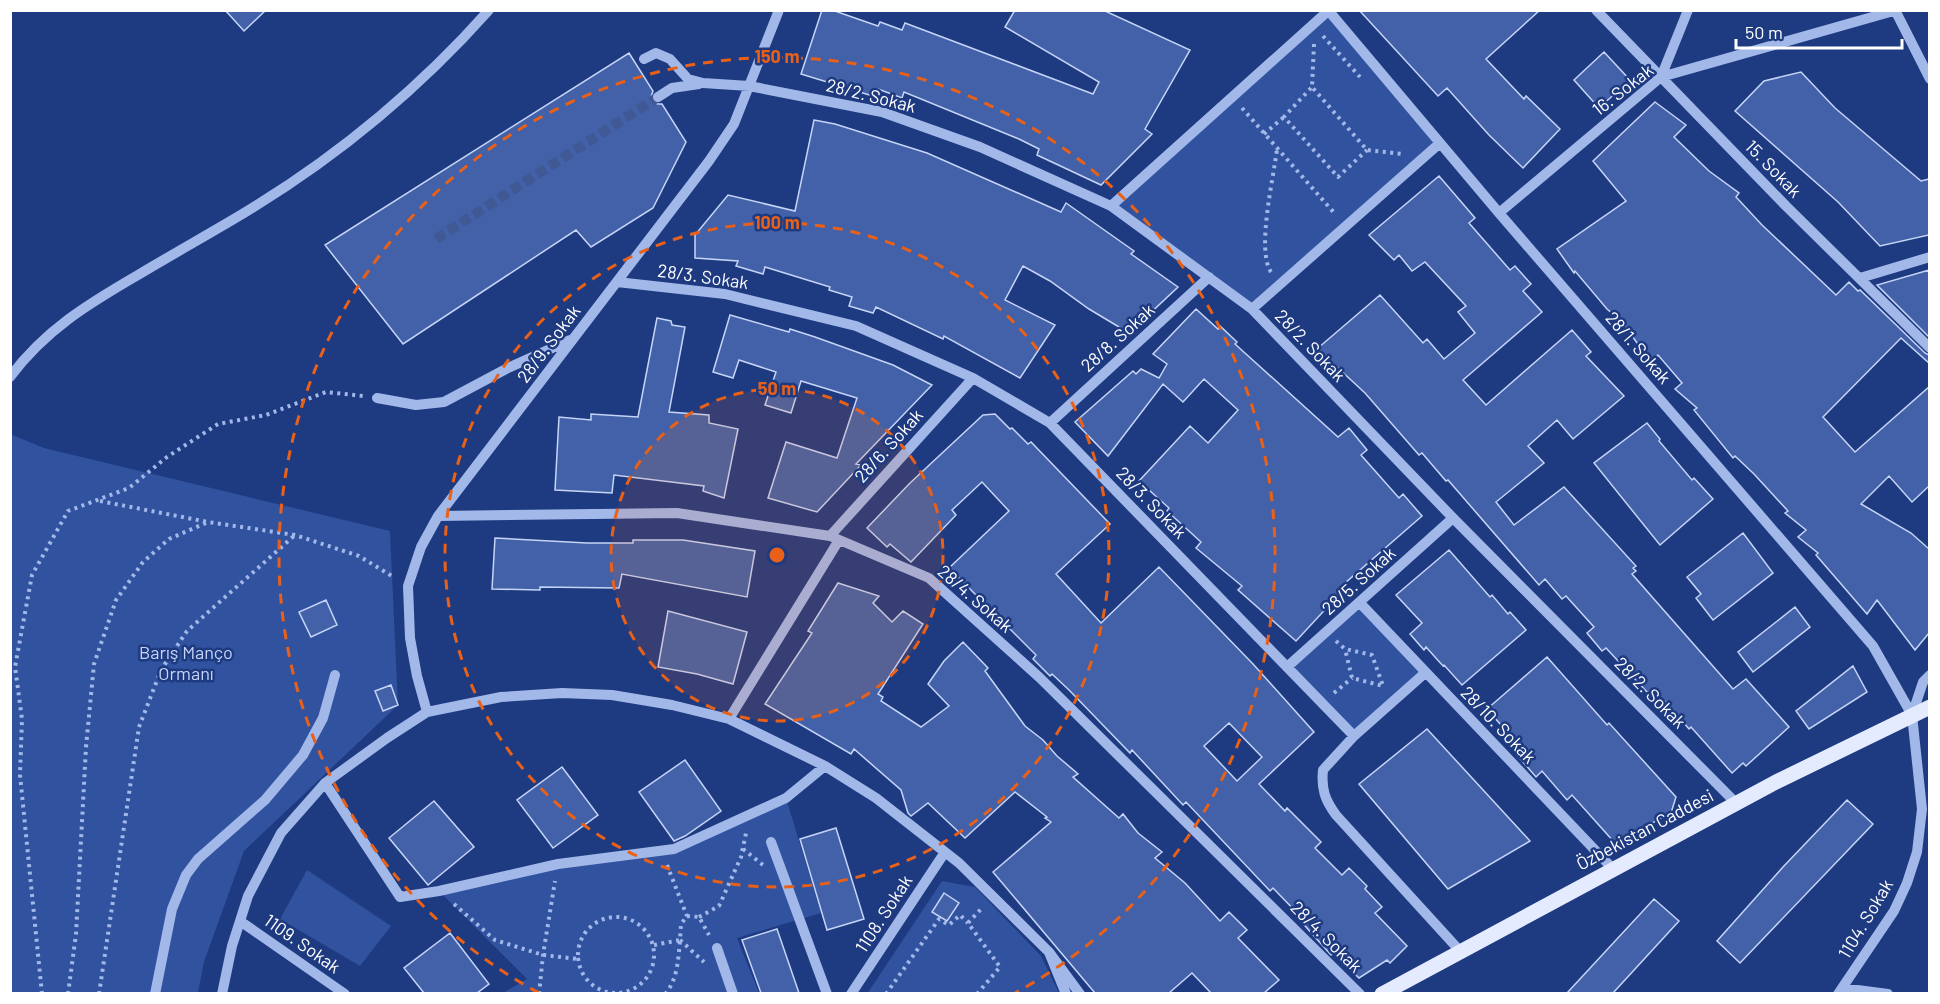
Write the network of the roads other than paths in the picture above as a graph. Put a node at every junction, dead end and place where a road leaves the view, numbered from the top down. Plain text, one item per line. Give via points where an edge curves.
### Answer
1 (489, 10) edge
2 (779, 10) edge
3 (1596, 10) edge
4 (1688, 10) edge
5 (1328, 11) edge
6 (1896, 11) edge
7 (644, 59) dead end
8 (1661, 77) junction
9 (1929, 79) edge
10 (703, 83) junction
11 (749, 86) junction
12 (658, 97) tunnel mouth
13 (1440, 143) junction
14 (1111, 206) junction
15 (1499, 213) junction
16 (1929, 256) edge
17 (1209, 277) junction
18 (1860, 278) junction
19 (617, 282) junction
20 (1252, 309) junction
21 (573, 339) junction
22 (1929, 348) edge
23 (10, 377) edge
24 (973, 378) junction
25 (377, 398) road end
26 (1050, 423) junction
27 (438, 516) junction
28 (1453, 518) junction
29 (834, 538) junction
30 (1360, 603) junction
31 (1287, 667) junction
32 (1425, 673) junction
33 (334, 675) dead end
34 (1929, 675) edge
35 (1929, 707) edge
36 (427, 712) junction
37 (1912, 715) junction
38 (729, 719) junction
39 (1354, 736) junction
40 (825, 766) junction
41 (325, 783) junction
42 (1736, 803) junction
43 (771, 842) dead end
44 (945, 852) junction
45 (1613, 869) junction
46 (240, 921) junction
47 (717, 948) road end
48 (1460, 951) junction
49 (1049, 952) junction
50 (1840, 991) edge
51 (155, 993) edge
52 (222, 993) edge
53 (345, 993) edge
54 (733, 993) edge
55 (827, 993) edge
56 (851, 993) edge
57 (1066, 993) edge
58 (1080, 993) edge
59 (1360, 993) edge
60 (1382, 993) edge
61 (1888, 993) edge

1 - 23 street via 396,105 343,146 245,212 63,322 27,354
2 - 11 street, 28/9. Sokak
3 - 8 street, 15. Sokak
4 - 8 street
5 - 13 street, 28/1. Sokak
5 - 14 street
6 - 8 street, 16. Sokak
6 - 9 street
7 - 10 street via 656,53 670,59 688,79
8 - 15 street, 16. Sokak
8 - 18 street, 15. Sokak
10 - 11 street, 28/2. Sokak
10 - 12 street via 672,88
11 - 14 street, 28/2. Sokak via 882,112 980,147
11 - 19 street, 28/9. Sokak via 734,124
13 - 15 street, 28/1. Sokak
13 - 20 street
14 - 17 street, 28/2. Sokak
15 - 37 street, 28/1. Sokak via 1874,646
16 - 18 street
17 - 20 street, 28/2. Sokak
17 - 26 street, 28/8. Sokak
18 - 22 street, 15. Sokak
19 - 21 street, 28/9. Sokak
19 - 24 street, 28/3. Sokak via 726,294 856,326
20 - 28 street, 28/2. Sokak
21 - 25 street via 444,402 416,405
21 - 27 street, 28/9. Sokak
24 - 26 street, 28/3. Sokak
24 - 29 street, 28/6. Sokak
26 - 31 street, 28/3. Sokak
27 - 29 street, 28/4. Sokak via 677,513
27 - 36 street, 28/9. Sokak via 421,547 408,586 410,638
28 - 30 street, 28/5. Sokak
28 - 42 street, 28/2. Sokak
29 - 38 street, 28/6. Sokak
29 - 59 street, 28/4. Sokak via 929,578 1039,677
30 - 31 street, 28/5. Sokak
30 - 32 street, 28/10. Sokak
31 - 39 street, 28/3. Sokak
32 - 39 street
32 - 45 street, 28/10. Sokak
33 - 51 street via 323,718 303,755 265,800 198,859 186,875 172,909
34 - 37 street
35 - 37 main road, Özbekistan Caddesi
36 - 38 street via 501,697 562,693 612,695
36 - 41 street
37 - 42 main road, Özbekistan Caddesi
37 - 50 street, 1104. Sokak via 1922,809 1917,852 1894,911
38 - 40 street
39 - 48 street via 1323,770 1326,802
40 - 41 street via 786,798 674,849 558,864 400,897
40 - 44 street via 876,798
41 - 46 street via 281,833 248,896
42 - 45 main road, Özbekistan Caddesi
43 - 55 street
44 - 49 street
44 - 56 street, 1108. Sokak
45 - 48 main road, Özbekistan Caddesi
46 - 52 street
46 - 53 street, 1109. Sokak
47 - 54 street
48 - 60 main road, Özbekistan Caddesi
49 - 57 street
49 - 58 street
50 - 61 street

